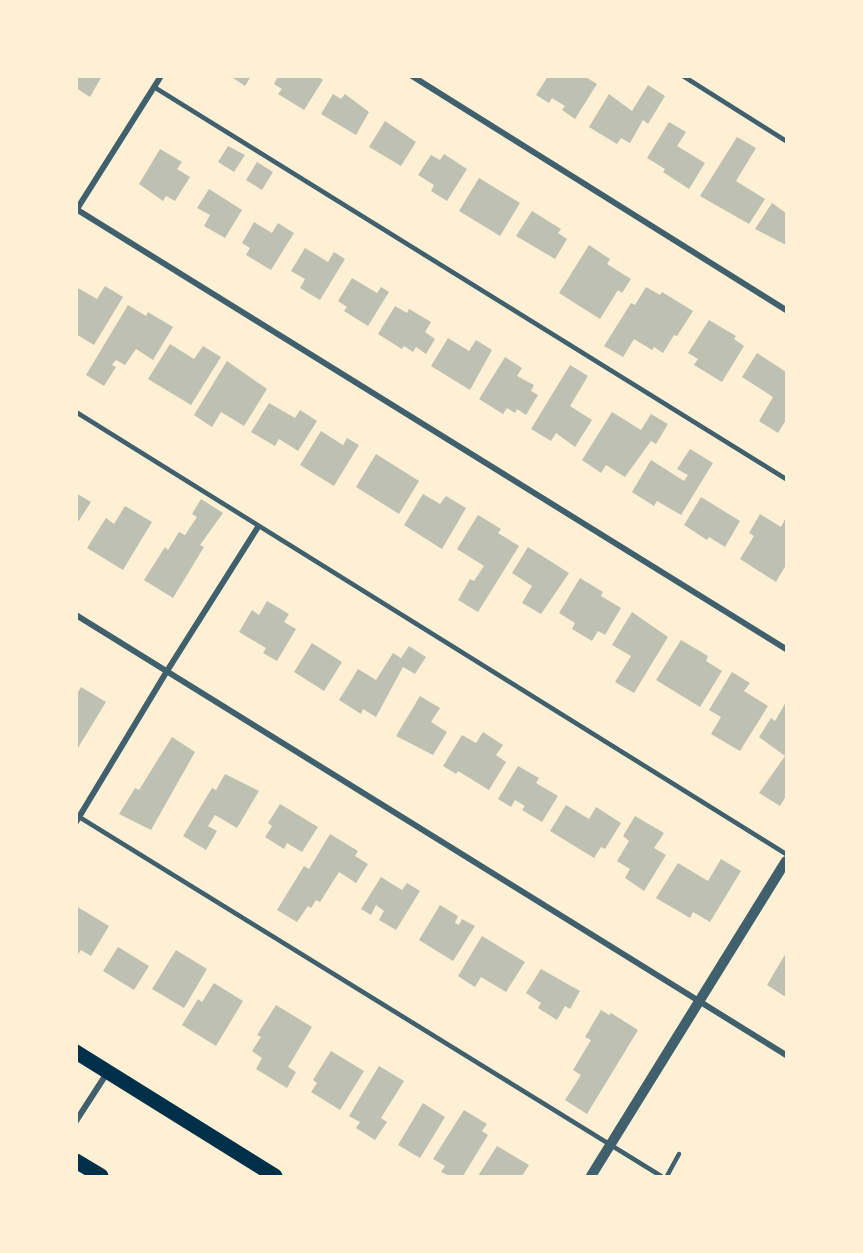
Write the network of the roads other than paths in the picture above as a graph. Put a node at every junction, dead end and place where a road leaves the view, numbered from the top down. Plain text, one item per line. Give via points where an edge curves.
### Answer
1 (161, 76) edge
2 (412, 76) edge
3 (683, 76) edge
4 (154, 87) junction
5 (786, 141) edge
6 (77, 209) edge
7 (786, 310) edge
8 (76, 412) edge
9 (786, 479) edge
10 (258, 527) junction
11 (76, 615) edge
12 (786, 649) edge
13 (167, 671) junction
14 (78, 818) edge
15 (786, 854) edge
16 (786, 861) edge
17 (700, 1000) junction
18 (76, 1052) edge
19 (786, 1055) edge
20 (107, 1072) junction
21 (76, 1121) edge
22 (610, 1146) junction
23 (680, 1154) dead end
24 (76, 1161) edge
25 (101, 1176) edge
26 (275, 1176) edge
27 (591, 1176) edge
28 (661, 1176) edge
29 (667, 1176) edge

1 - 4 street
2 - 7 street
3 - 5 lane
4 - 6 street
4 - 9 lane
6 - 12 street
8 - 10 lane
10 - 13 street
10 - 15 lane
11 - 13 street
13 - 14 street
13 - 17 street
14 - 22 lane
16 - 17 street
17 - 19 street
17 - 22 street
18 - 20 main road
20 - 21 street
20 - 26 main road
22 - 27 street
22 - 28 lane
23 - 29 lane
24 - 25 main road

